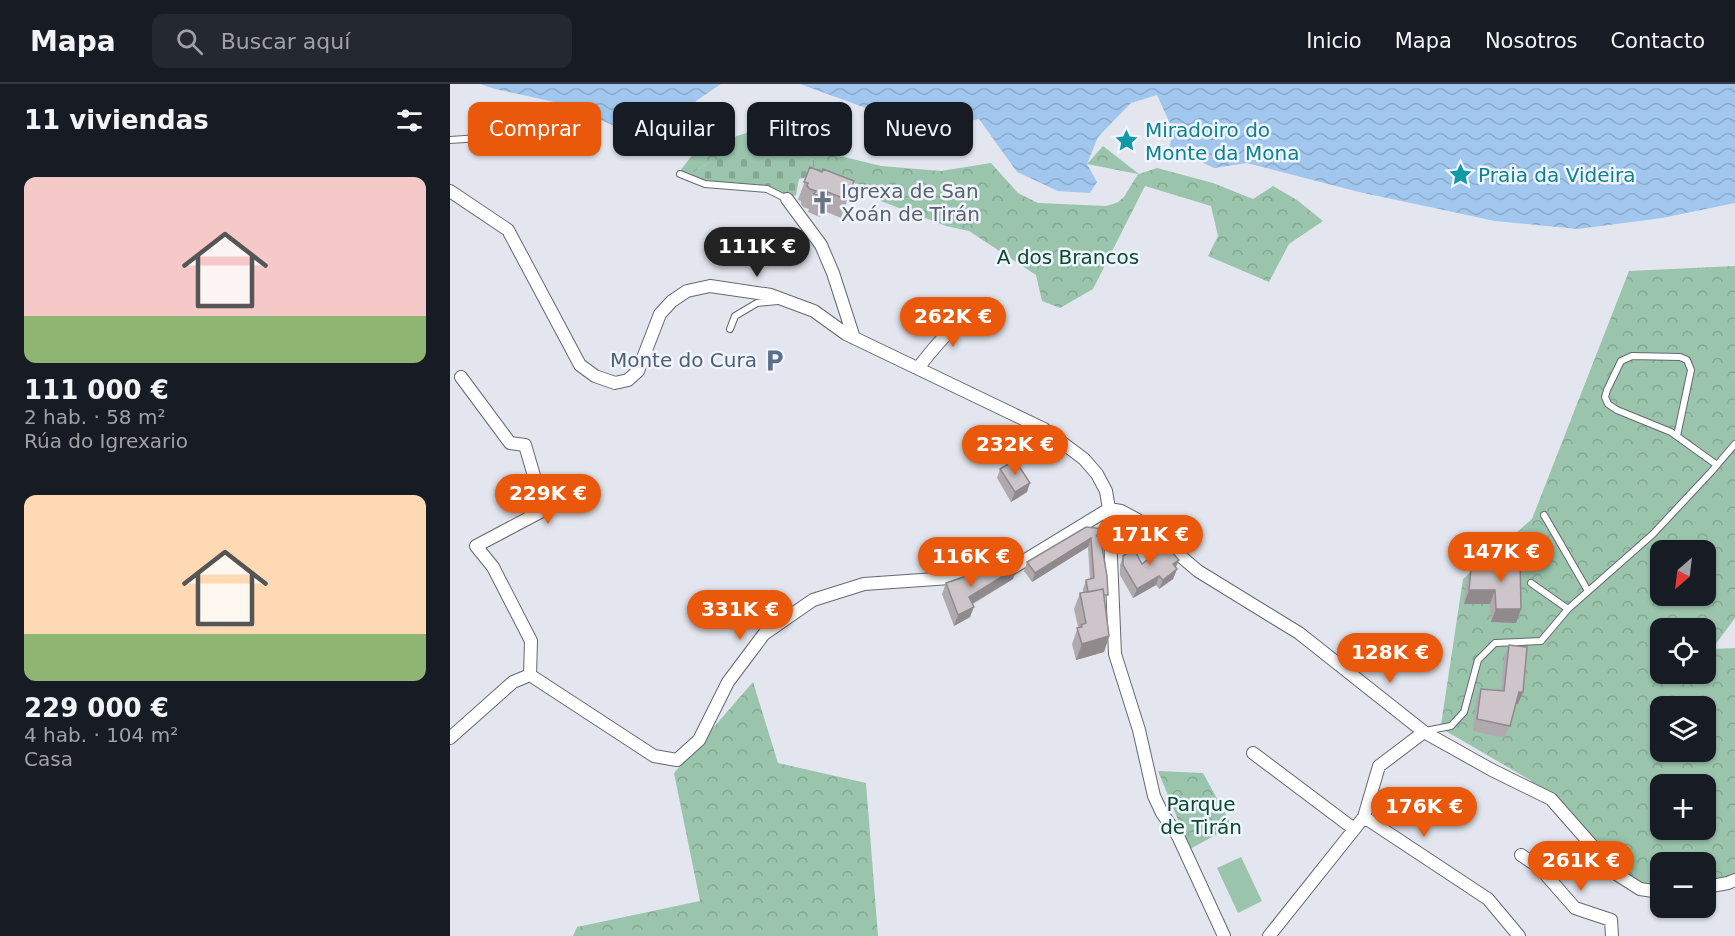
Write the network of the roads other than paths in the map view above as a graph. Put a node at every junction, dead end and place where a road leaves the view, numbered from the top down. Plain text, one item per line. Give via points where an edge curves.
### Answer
1 (468, 139) edge
2 (450, 140) edge
3 (680, 174) dead end
4 (450, 191) edge
5 (787, 199) joint
6 (788, 300) junction
7 (975, 312) dead end
8 (730, 329) dead end
9 (854, 338) junction
10 (918, 368) junction
11 (461, 377) dead end
12 (1677, 436) junction
13 (1735, 444) edge
14 (1717, 465) junction
15 (1109, 509) junction
16 (1544, 515) dead end
17 (1531, 583) dead end
18 (1588, 591) junction
19 (1568, 609) junction
20 (530, 675) junction
21 (1424, 732) junction
22 (450, 738) edge
23 (1253, 753) dead end
24 (1364, 817) junction
25 (1354, 829) junction
26 (1521, 855) dead end
27 (1735, 880) edge
28 (1716, 885) edge
29 (1650, 890) edge
30 (1224, 936) edge
31 (1269, 936) edge
32 (1519, 936) edge
33 (1612, 936) edge

1 - 2 lane
3 - 5 lane via 705,184 767,189
4 - 6 street via 507,230 580,365 595,376 615,382 628,380 638,371 660,314 687,291 710,286
5 - 9 street via 820,245
6 - 8 lane via 757,303 735,316
6 - 9 street via 814,311
7 - 10 street via 956,324
9 - 10 street
10 - 15 street via 1052,435 1097,474
11 - 20 street via 510,443 525,446 544,510 476,546 493,567 531,641
12 - 12 lane via 1691,370 1687,360 1632,356 1621,361 1607,390 1608,404
12 - 14 lane
13 - 14 lane
14 - 18 lane via 1653,534
15 - 20 street via 1004,573 864,584 813,600 764,634 728,682 699,740 677,760 654,756
15 - 21 street via 1138,520 1198,571 1299,633
15 - 30 street via 1115,654 1139,730 1154,796 1178,836
16 - 18 lane
17 - 19 lane
18 - 19 lane
19 - 21 lane via 1541,641 1495,643 1478,660 1464,712 1451,726
20 - 22 street via 513,682
21 - 24 street via 1379,766
21 - 29 street via 1551,799 1618,874 1640,889
23 - 25 street
24 - 25 street
24 - 32 street via 1488,899
25 - 31 street
26 - 33 street via 1539,867 1575,908 1611,920
27 - 28 street

